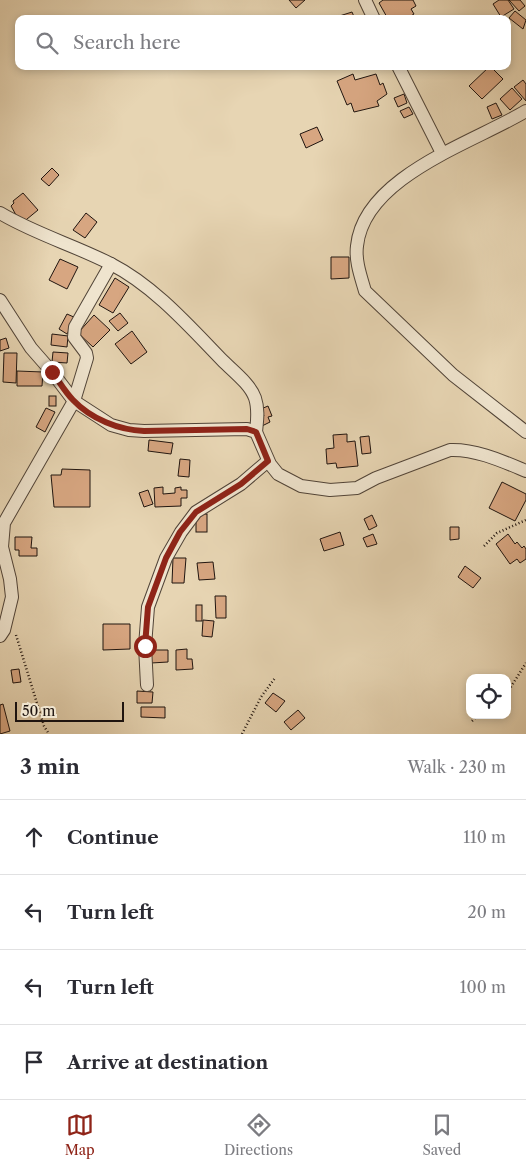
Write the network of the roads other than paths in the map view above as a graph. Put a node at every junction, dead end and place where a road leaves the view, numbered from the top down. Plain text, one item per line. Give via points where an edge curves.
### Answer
1 (365, 0) edge
2 (372, 15) edge
3 (400, 70) edge
4 (526, 111) edge
5 (442, 153) junction
6 (0, 213) edge
7 (111, 264) junction
8 (0, 300) edge
9 (74, 401) junction
10 (256, 432) junction
11 (526, 432) edge
12 (268, 461) junction
13 (526, 471) edge
14 (0, 636) edge
15 (147, 685) dead end

1 - 2 street
3 - 5 street
4 - 5 street
5 - 11 street via 402,179 382,196 366,217 356,246 359,273 365,291 401,327 453,375
6 - 7 street via 22,226
7 - 9 street via 75,327 74,337 87,358
7 - 10 street via 142,284 247,385 258,412
8 - 9 street via 30,348
9 - 10 street via 111,425 129,430 232,429
9 - 14 street via 4,523 2,547 12,589
10 - 12 street
12 - 13 street via 278,474 288,480 301,486 330,490 357,488 450,450 486,455
12 - 15 street via 241,484 196,512 166,558 148,607

